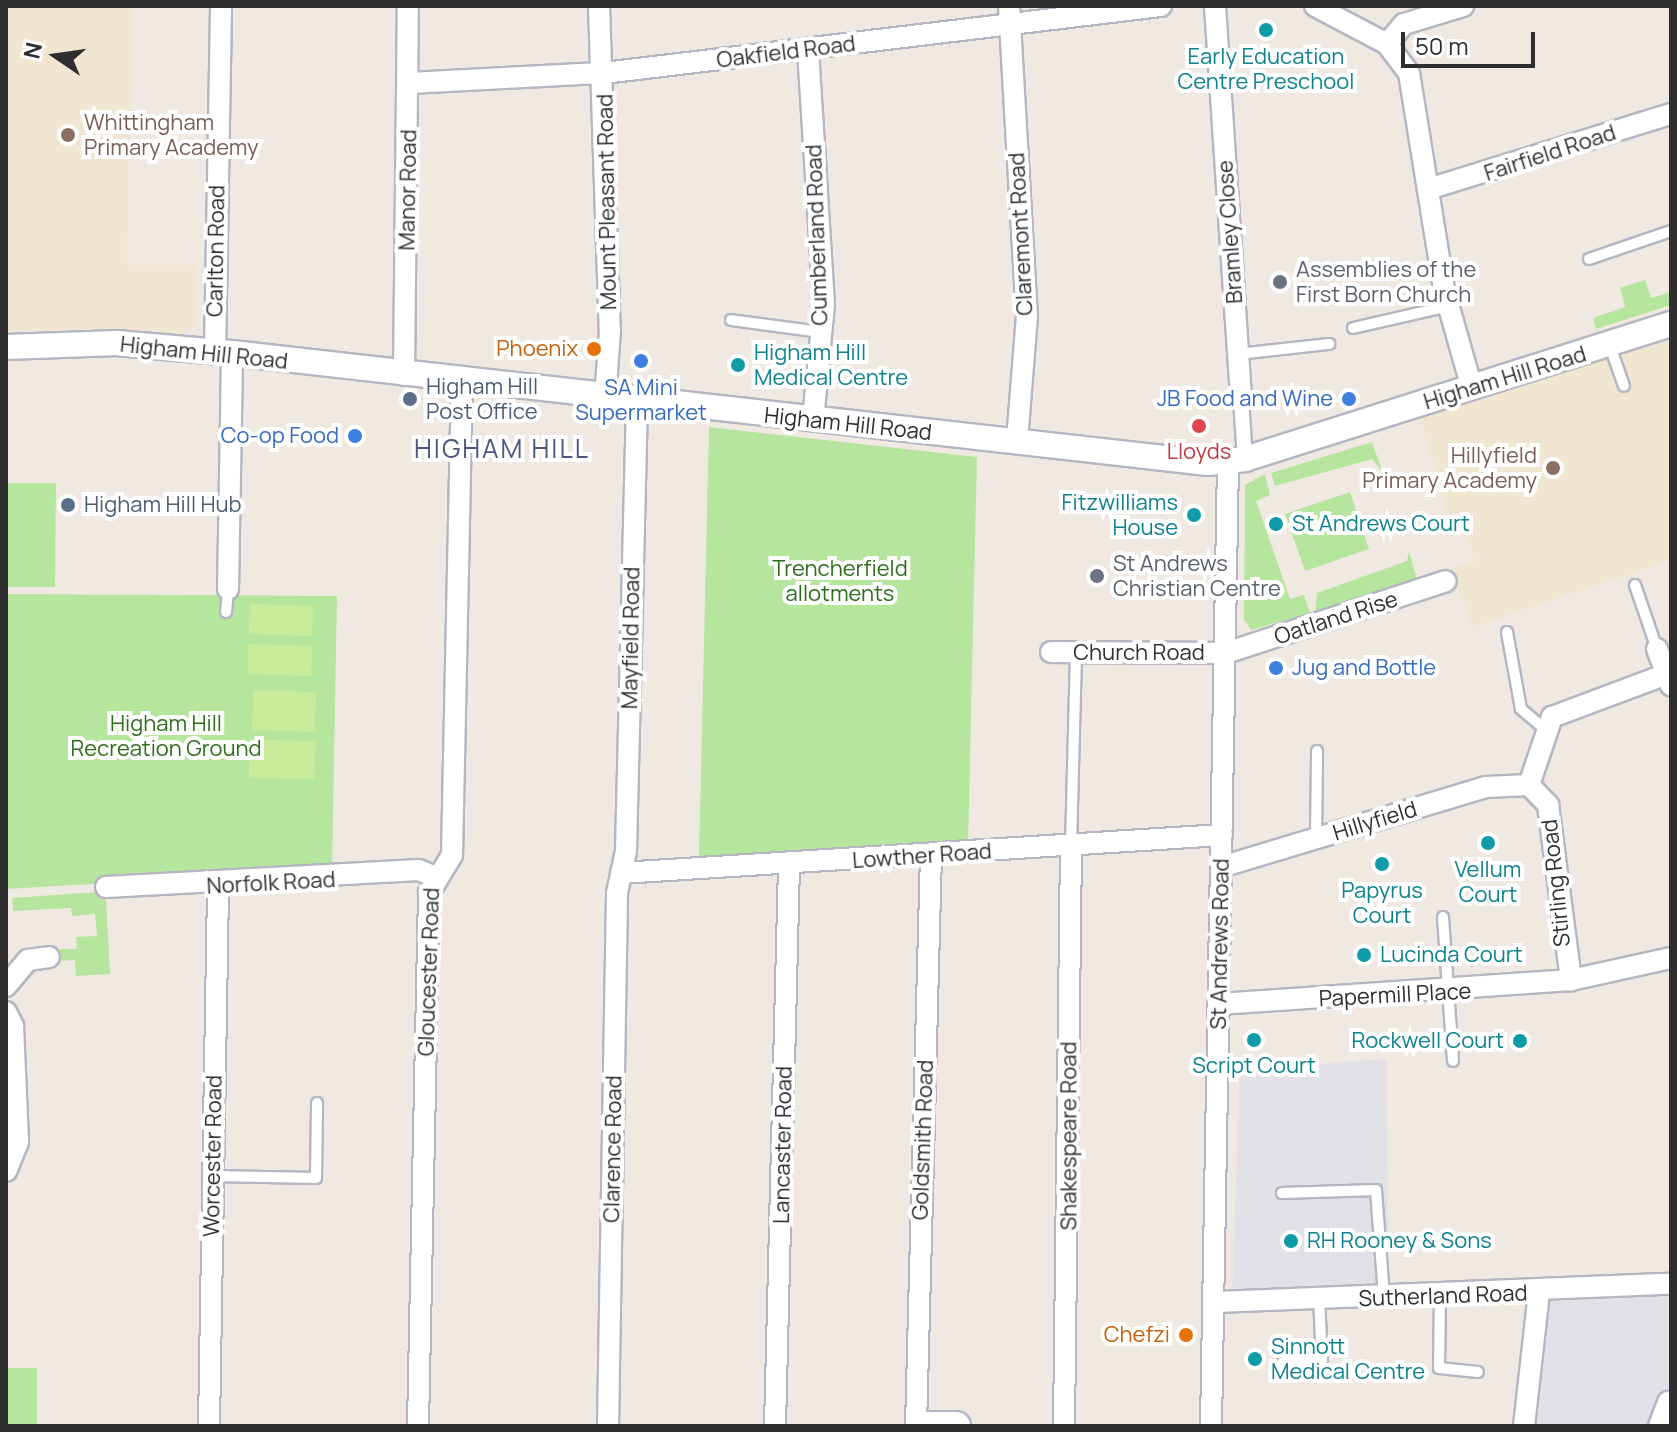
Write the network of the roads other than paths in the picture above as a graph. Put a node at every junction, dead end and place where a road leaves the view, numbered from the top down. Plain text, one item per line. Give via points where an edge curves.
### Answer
1 (221, 6) edge
2 (408, 6) edge
3 (599, 6) edge
4 (1161, 6) edge
5 (1215, 6) edge
6 (1315, 6) edge
7 (1463, 6) edge
8 (1010, 16) edge
9 (1387, 44) junction
10 (808, 50) junction
11 (604, 73) junction
12 (410, 83) junction
13 (1671, 114) edge
14 (1428, 189) junction
15 (1671, 231) edge
16 (1589, 259) dead end
17 (1449, 306) junction
18 (731, 320) dead end
19 (1671, 324) edge
20 (1353, 328) dead end
21 (821, 332) junction
22 (1329, 344) dead end
23 (1610, 346) junction
24 (6, 347) edge
25 (223, 353) junction
26 (1238, 354) junction
27 (404, 375) junction
28 (462, 382) junction
29 (1624, 386) dead end
30 (1472, 388) junction
31 (605, 399) junction
32 (1241, 399) joint
33 (637, 402) junction
34 (813, 420) junction
35 (1017, 441) junction
36 (1237, 461) junction
37 (1446, 581) dead end
38 (1635, 585) dead end
39 (228, 589) joint
40 (226, 612) dead end
41 (1507, 632) dead end
42 (1657, 649) joint
43 (1051, 652) dead end
44 (1076, 652) junction
45 (1226, 653) junction
46 (1669, 680) edge
47 (1544, 728) junction
48 (1317, 751) dead end
49 (1529, 785) junction
50 (1222, 835) junction
51 (1316, 838) junction
52 (1071, 845) junction
53 (931, 855) junction
54 (789, 865) junction
55 (1221, 867) junction
56 (621, 873) junction
57 (433, 876) junction
58 (223, 886) junction
59 (106, 887) dead end
60 (1443, 917) dead end
61 (49, 957) dead end
62 (1671, 958) edge
63 (1571, 980) junction
64 (6, 986) edge
65 (1448, 994) junction
66 (1219, 1004) junction
67 (6, 1012) edge
68 (1453, 1061) dead end
69 (317, 1103) dead end
70 (6, 1171) edge
71 (213, 1176) junction
72 (1282, 1193) dead end
73 (1671, 1284) edge
74 (1539, 1293) junction
75 (1440, 1296) junction
76 (1384, 1297) junction
77 (1319, 1299) junction
78 (1214, 1302) junction
79 (1282, 1363) dead end
80 (1478, 1372) dead end
81 (1670, 1401) edge
82 (209, 1426) edge
83 (418, 1426) edge
84 (608, 1426) edge
85 (775, 1426) edge
86 (934, 1426) edge
87 (1064, 1426) edge
88 (1211, 1426) edge
89 (1524, 1426) edge
90 (1659, 1426) edge

1 - 25 street, Carlton Road
2 - 12 street, Manor Road
3 - 11 street, Mount Pleasant Road
4 - 8 street, Oakfield Road
5 - 26 street, Bramley Close
6 - 9 street
7 - 9 street via 1404,24
8 - 10 street, Oakfield Road
8 - 35 street, Claremont Road via 1027,316
9 - 14 street via 1409,73
10 - 11 street, Oakfield Road
10 - 21 street, Cumberland Road
11 - 12 street, Oakfield Road
11 - 31 street, Mount Pleasant Road
12 - 27 street, Manor Road
13 - 14 street, Fairfield Road
14 - 17 street
15 - 16 lane
17 - 20 lane
17 - 30 street
18 - 21 lane
19 - 23 street, Higham Hill Road
21 - 34 street, Cumberland Road
22 - 26 lane
23 - 29 lane
23 - 30 street, Higham Hill Road
24 - 25 street, Higham Hill Road via 117,343
25 - 27 street, Higham Hill Road
25 - 39 street, Carlton Road
26 - 32 street, Bramley Close
27 - 28 street, Higham Hill Road
28 - 31 street, Higham Hill Road
28 - 57 street, Gloucester Road via 452,855
30 - 36 street, Higham Hill Road
31 - 33 street, Higham Hill Road
32 - 36 street, Bramley Close
33 - 34 street, Higham Hill Road
33 - 56 street, Mayfield Road
34 - 35 street, Higham Hill Road
35 - 36 street, Higham Hill Road
36 - 45 street, St Andrews Road
37 - 45 street, Oatland Rise
38 - 42 lane
39 - 40 lane
41 - 47 lane via 1521,709
42 - 46 street
43 - 44 street, Church Road
44 - 45 street, Church Road
44 - 52 lane
45 - 50 street, St Andrews Road
46 - 47 street via 1563,710
47 - 49 street
48 - 51 lane
49 - 51 street, Hillyfield via 1486,787
49 - 63 street, Stirling Road via 1548,805
50 - 52 street, Lowther Road
50 - 55 street, St Andrews Road
51 - 55 street, Hillyfield
52 - 53 street, Lowther Road
52 - 87 street, Shakespeare Road
53 - 54 street, Lowther Road
53 - 86 street, Goldsmith Road
54 - 56 street, Lowther Road
54 - 85 street, Lancaster Road
55 - 66 street, St Andrews Road
56 - 84 street, Clarence Road
57 - 58 street, Norfolk Road via 419,870
57 - 83 street, Gloucester Road
58 - 59 street, Norfolk Road
58 - 71 street, Worcester Road
60 - 65 lane
61 - 64 street via 28,960
62 - 63 street
63 - 65 street, Papermill Place
65 - 66 street, Papermill Place
65 - 68 lane
66 - 78 street, St Andrews Road
67 - 70 street via 13,1026 18,1142
69 - 71 lane via 316,1178
71 - 82 street, Worcester Road
72 - 76 lane via 1376,1190
73 - 74 street, Sutherland Road
74 - 75 street, Sutherland Road
74 - 89 street
75 - 76 street, Sutherland Road
75 - 80 lane via 1439,1368
76 - 77 street, Sutherland Road
77 - 78 street, Sutherland Road
77 - 79 lane via 1322,1360
78 - 88 street, St Andrews Road
81 - 90 street

